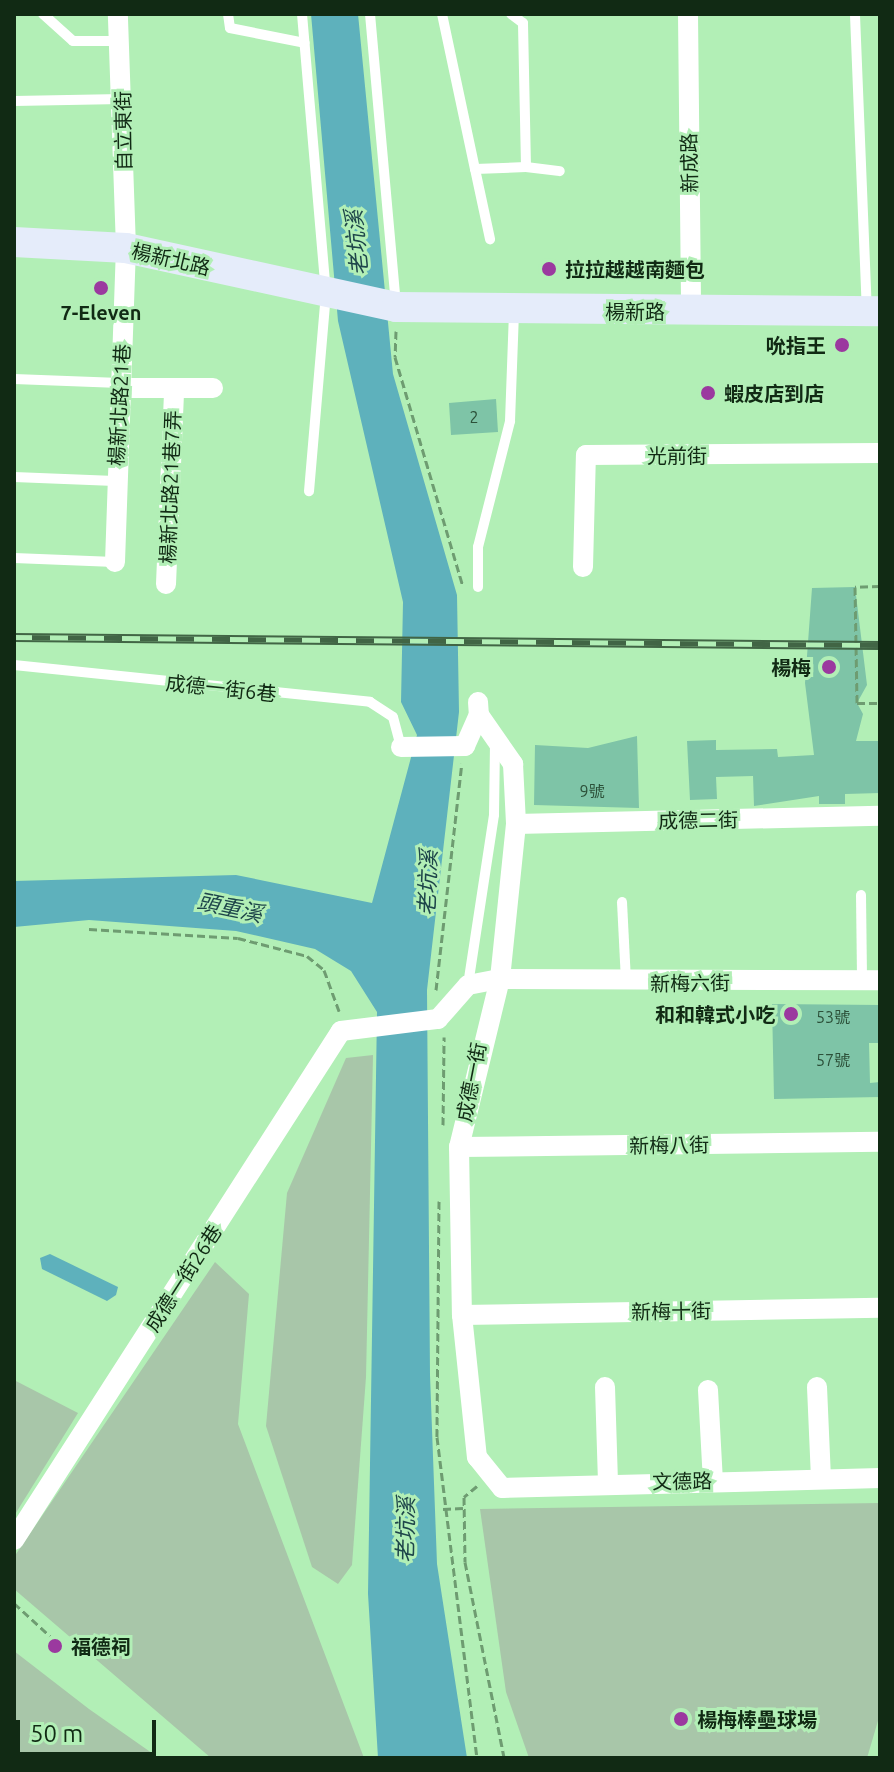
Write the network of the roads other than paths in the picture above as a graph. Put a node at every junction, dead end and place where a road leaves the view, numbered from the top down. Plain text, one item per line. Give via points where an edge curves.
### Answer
1 (43, 14) edge
2 (118, 14) edge
3 (228, 14) edge
4 (302, 14) edge
5 (370, 14) edge
6 (442, 14) edge
7 (511, 14) edge
8 (688, 14) edge
9 (855, 15) edge
10 (122, 41) junction
11 (305, 43) junction
12 (122, 99) junction
13 (14, 101) edge
14 (526, 167) junction
15 (475, 169) junction
16 (560, 171) dead end
17 (490, 239) dead end
18 (14, 242) edge
19 (126, 248) junction
20 (326, 293) junction
21 (393, 306) junction
22 (514, 311) junction
23 (691, 311) junction
24 (874, 311) edge
25 (14, 379) edge
26 (120, 386) junction
27 (213, 388) dead end
28 (174, 390) junction
29 (880, 453) edge
30 (14, 477) edge
31 (115, 481) junction
32 (309, 491) dead end
33 (14, 558) edge
34 (115, 562) joint
35 (583, 567) dead end
36 (166, 584) dead end
37 (474, 586) road end
38 (14, 665) edge
39 (495, 731) junction
40 (401, 747) joint
41 (880, 816) edge
42 (516, 824) junction
43 (861, 895) dead end
44 (622, 902) dead end
45 (500, 979) junction
46 (871, 980) edge
47 (626, 983) junction
48 (468, 985) junction
49 (880, 1142) edge
50 (459, 1147) junction
51 (880, 1308) edge
52 (462, 1315) junction
53 (605, 1387) dead end
54 (817, 1387) dead end
55 (708, 1390) dead end
56 (489, 1475) joint
57 (880, 1478) edge
58 (821, 1479) junction
59 (713, 1481) junction
60 (608, 1483) junction
61 (14, 1540) edge

1 - 10 lane via 73,41
2 - 10 street, 自立東街
3 - 11 lane via 230,28
4 - 11 lane
5 - 21 lane
6 - 15 lane
7 - 14 lane via 523,23
8 - 23 street, 新成路
9 - 24 lane
10 - 12 street, 自立東街
11 - 20 lane
12 - 13 lane
12 - 19 street, 自立東街
14 - 15 lane
14 - 16 lane
15 - 17 lane
18 - 19 street, 楊新北路
19 - 20 street, 楊新北路
19 - 26 street, 楊新北路21巷
20 - 21 street, 楊新北路
20 - 32 lane
21 - 22 street, 楊新路
22 - 23 street, 楊新路
22 - 37 lane via 510,421 478,547
23 - 24 street, 楊新路
25 - 26 lane
26 - 28 street, 楊新北路21巷7弄
26 - 31 street, 楊新北路21巷
27 - 28 street, 楊新北路21巷7弄
28 - 36 street, 楊新北路21巷7弄
29 - 35 street, 光前街 via 586,455
30 - 31 lane
31 - 34 street, 楊新北路21巷
33 - 34 lane
38 - 40 lane, 成德一街6巷 via 370,702 393,717
39 - 40 street, 成德一街 via 478,708 460,746
39 - 42 street, 成德一街 via 513,764
39 - 48 lane via 494,815
41 - 42 street, 成德二街
42 - 45 street, 成德一街
43 - 46 lane
44 - 47 lane
45 - 47 street, 新梅六街
45 - 48 street
45 - 50 street, 成德一街
46 - 47 street, 新梅六街
48 - 61 street, 成德一街26巷 via 438,1019 351,1030
49 - 50 street, 新梅八街
50 - 52 street, 成德一街
51 - 52 street, 新梅十街
52 - 56 street, 成德一街 via 477,1457
53 - 60 street
54 - 58 street
55 - 59 street
56 - 60 street, 文德路 via 502,1488
57 - 58 street, 文德路
58 - 59 street, 文德路
59 - 60 street, 文德路

